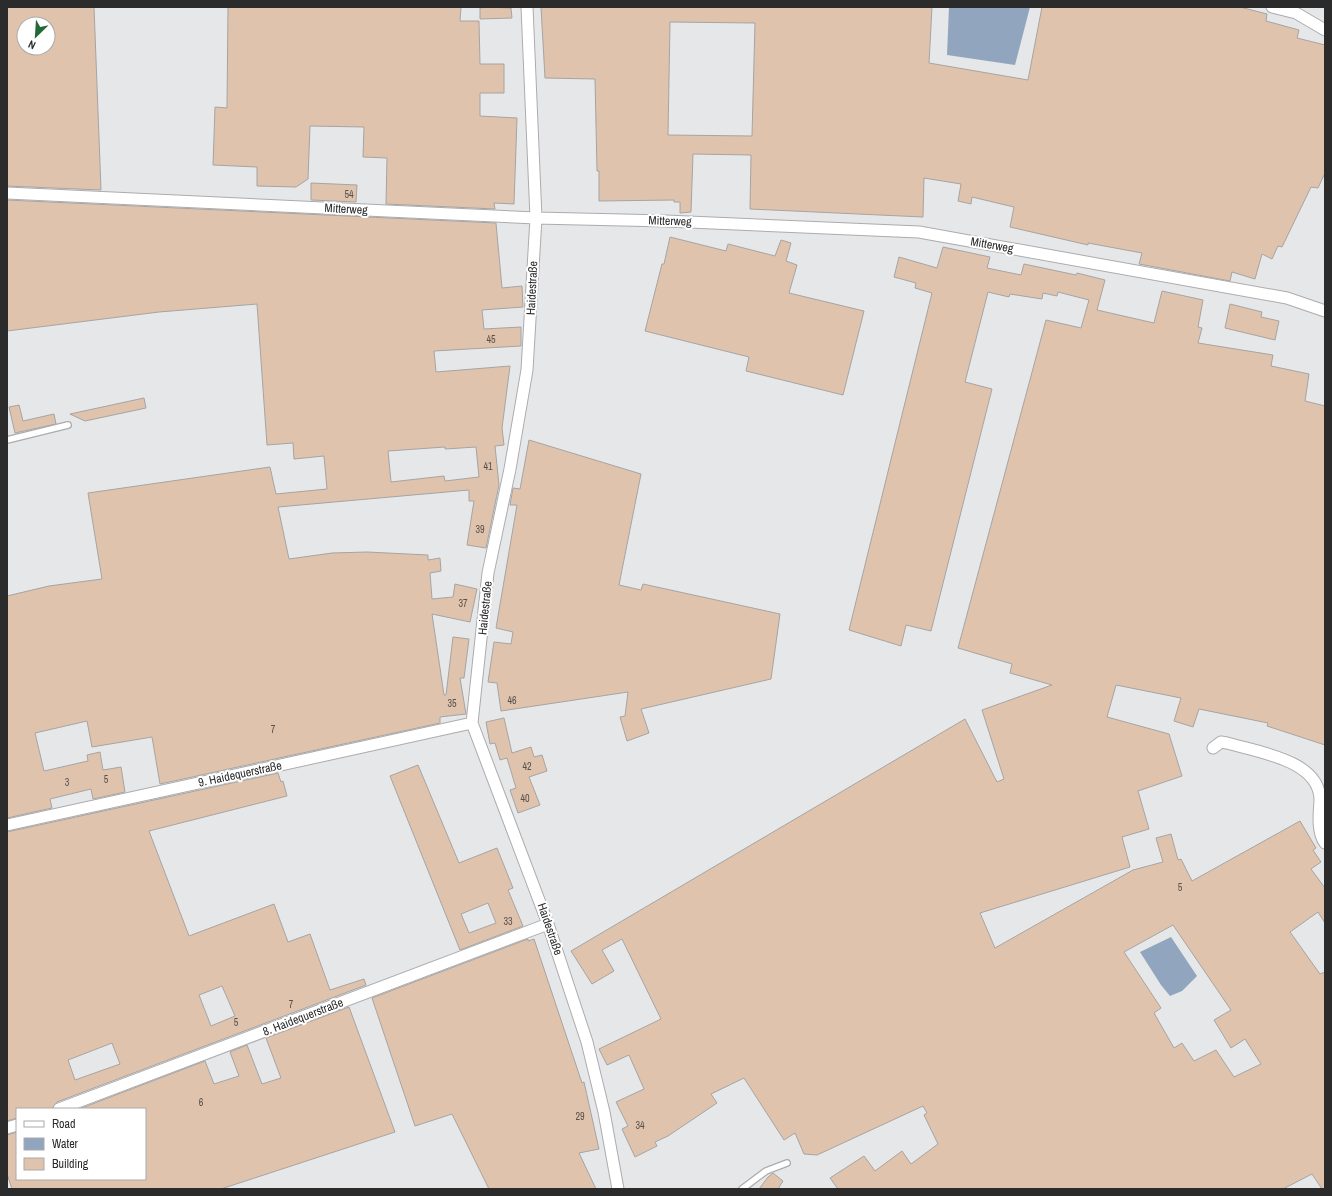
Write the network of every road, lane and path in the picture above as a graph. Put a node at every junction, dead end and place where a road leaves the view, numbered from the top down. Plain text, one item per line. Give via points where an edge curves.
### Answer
1 (527, 7) edge
2 (1272, 7) edge
3 (1325, 30) edge
4 (7, 193) edge
5 (536, 218) junction
6 (1325, 311) edge
7 (68, 426) dead end
8 (7, 440) edge
9 (472, 723) junction
10 (1213, 748) dead end
11 (7, 825) edge
12 (1325, 843) edge
13 (548, 924) junction
14 (62, 1108) edge
15 (786, 1163) dead end
16 (618, 1189) edge
17 (742, 1189) edge

1 - 5 street, Haidestraße
2 - 3 street via 1296,12
4 - 5 street, Mitterweg
5 - 6 street, Mitterweg via 919,232 1287,298
5 - 9 street, Haidestraße via 527,370 488,573
7 - 8 lane
9 - 11 street, 9. Haidequerstraße
9 - 13 street, Haidestraße
10 - 12 street via 1221,742 1289,762 1303,769 1316,784 1320,796 1319,822
13 - 14 street, 8. Haidequerstraße
13 - 16 street, Haidestraße via 587,1042 604,1112
15 - 17 lane via 766,1171

